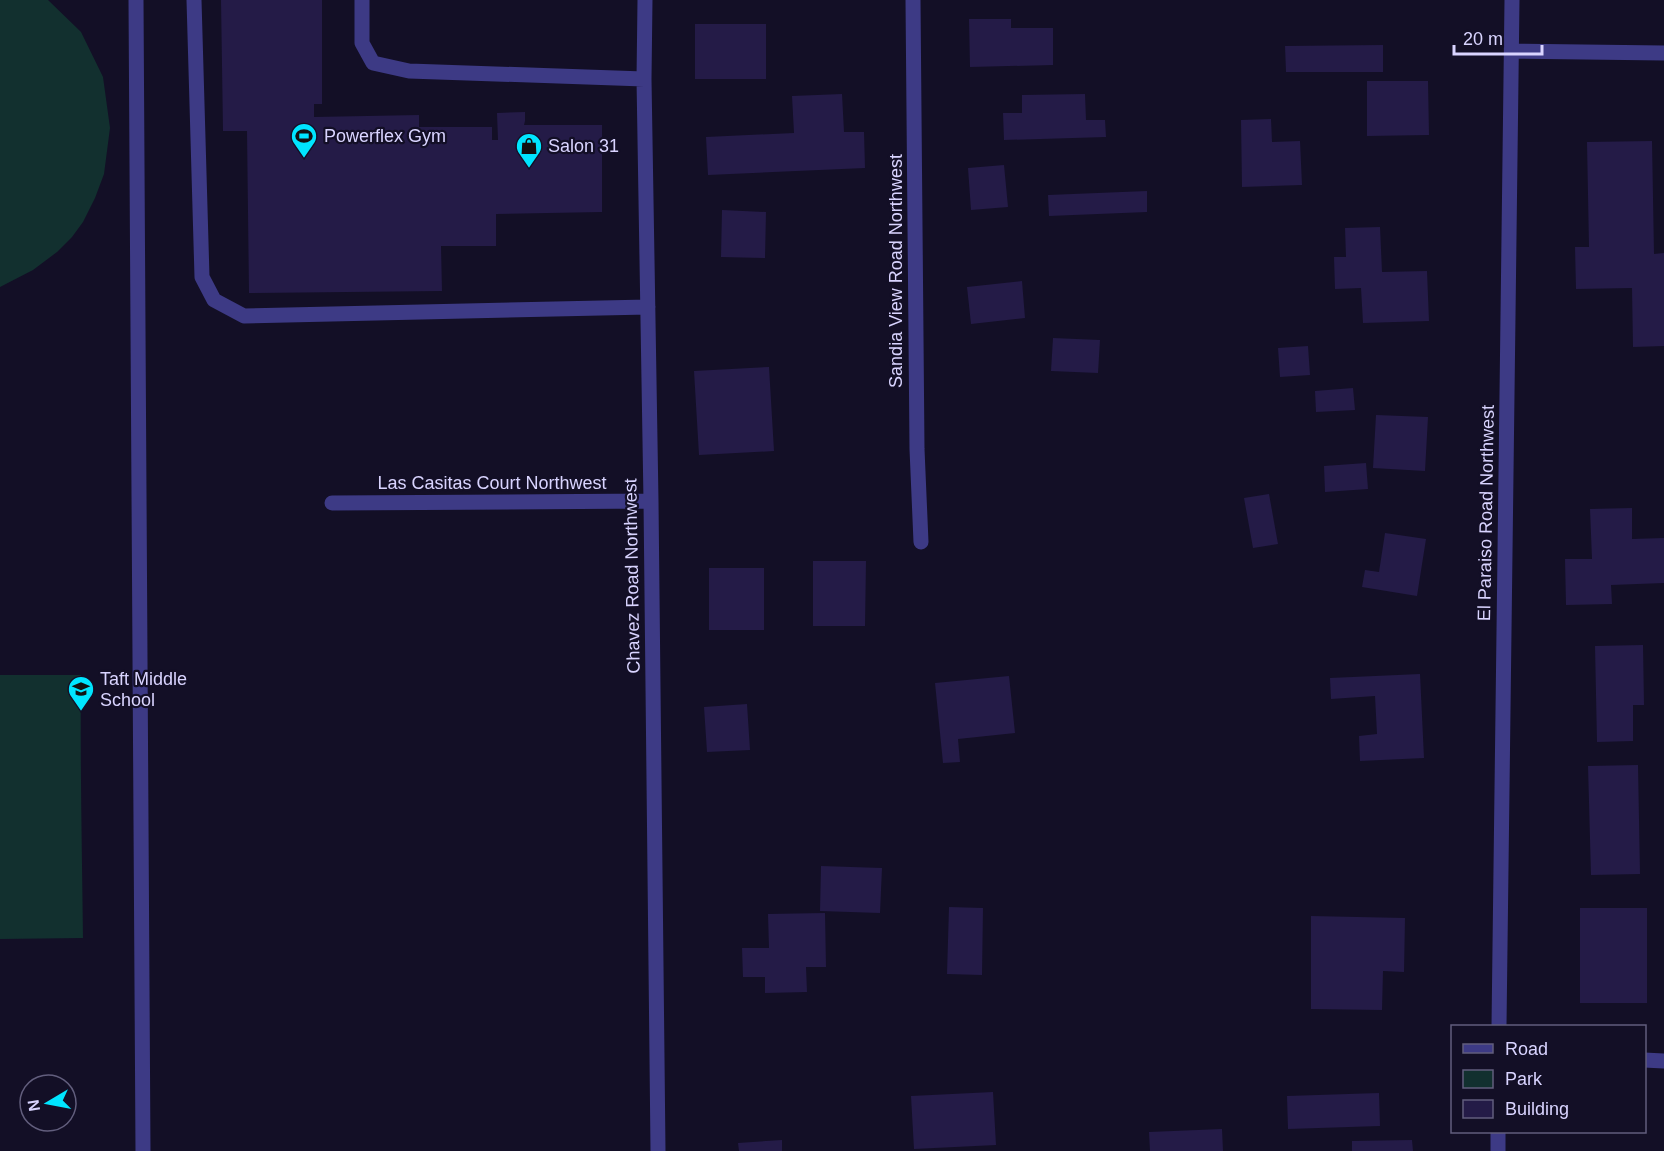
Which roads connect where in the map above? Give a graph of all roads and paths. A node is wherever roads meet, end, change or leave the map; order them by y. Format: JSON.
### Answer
{"nodes":[{"id":1,"x":136,"y":0,"type":"edge"},
{"id":2,"x":194,"y":0,"type":"edge"},
{"id":3,"x":362,"y":0,"type":"edge"},
{"id":4,"x":645,"y":0,"type":"edge"},
{"id":5,"x":913,"y":0,"type":"edge"},
{"id":6,"x":1512,"y":0,"type":"edge"},
{"id":7,"x":1512,"y":51,"type":"junction"},
{"id":8,"x":1664,"y":53,"type":"edge"},
{"id":9,"x":644,"y":79,"type":"junction"},
{"id":10,"x":648,"y":307,"type":"junction"},
{"id":11,"x":651,"y":501,"type":"junction"},
{"id":12,"x":332,"y":503,"type":"dead end"},
{"id":13,"x":921,"y":542,"type":"dead end"},
{"id":14,"x":1499,"y":1025,"type":"edge"},
{"id":15,"x":1646,"y":1060,"type":"edge"},
{"id":16,"x":1664,"y":1061,"type":"edge"},
{"id":17,"x":1498,"y":1133,"type":"edge"},
{"id":18,"x":143,"y":1151,"type":"edge"},
{"id":19,"x":658,"y":1151,"type":"edge"},
{"id":20,"x":1498,"y":1151,"type":"edge"}],
"edges":[{"from":1,"to":18,"type":"street"},
{"from":2,"to":10,"type":"street"},
{"from":3,"to":9,"type":"street"},
{"from":4,"to":9,"type":"street","name":"Chavez Road Northwest"},
{"from":5,"to":13,"type":"street","name":"Sandia View Road Northwest"},
{"from":6,"to":7,"type":"street","name":"El Paraiso Road Northwest"},
{"from":7,"to":8,"type":"street"},
{"from":7,"to":14,"type":"street","name":"El Paraiso Road Northwest"},
{"from":9,"to":10,"type":"street","name":"Chavez Road Northwest"},
{"from":10,"to":11,"type":"street","name":"Chavez Road Northwest"},
{"from":11,"to":12,"type":"street","name":"Las Casitas Court Northwest"},
{"from":11,"to":19,"type":"street","name":"Chavez Road Northwest"},
{"from":15,"to":16,"type":"street"},
{"from":17,"to":20,"type":"street"}]}
